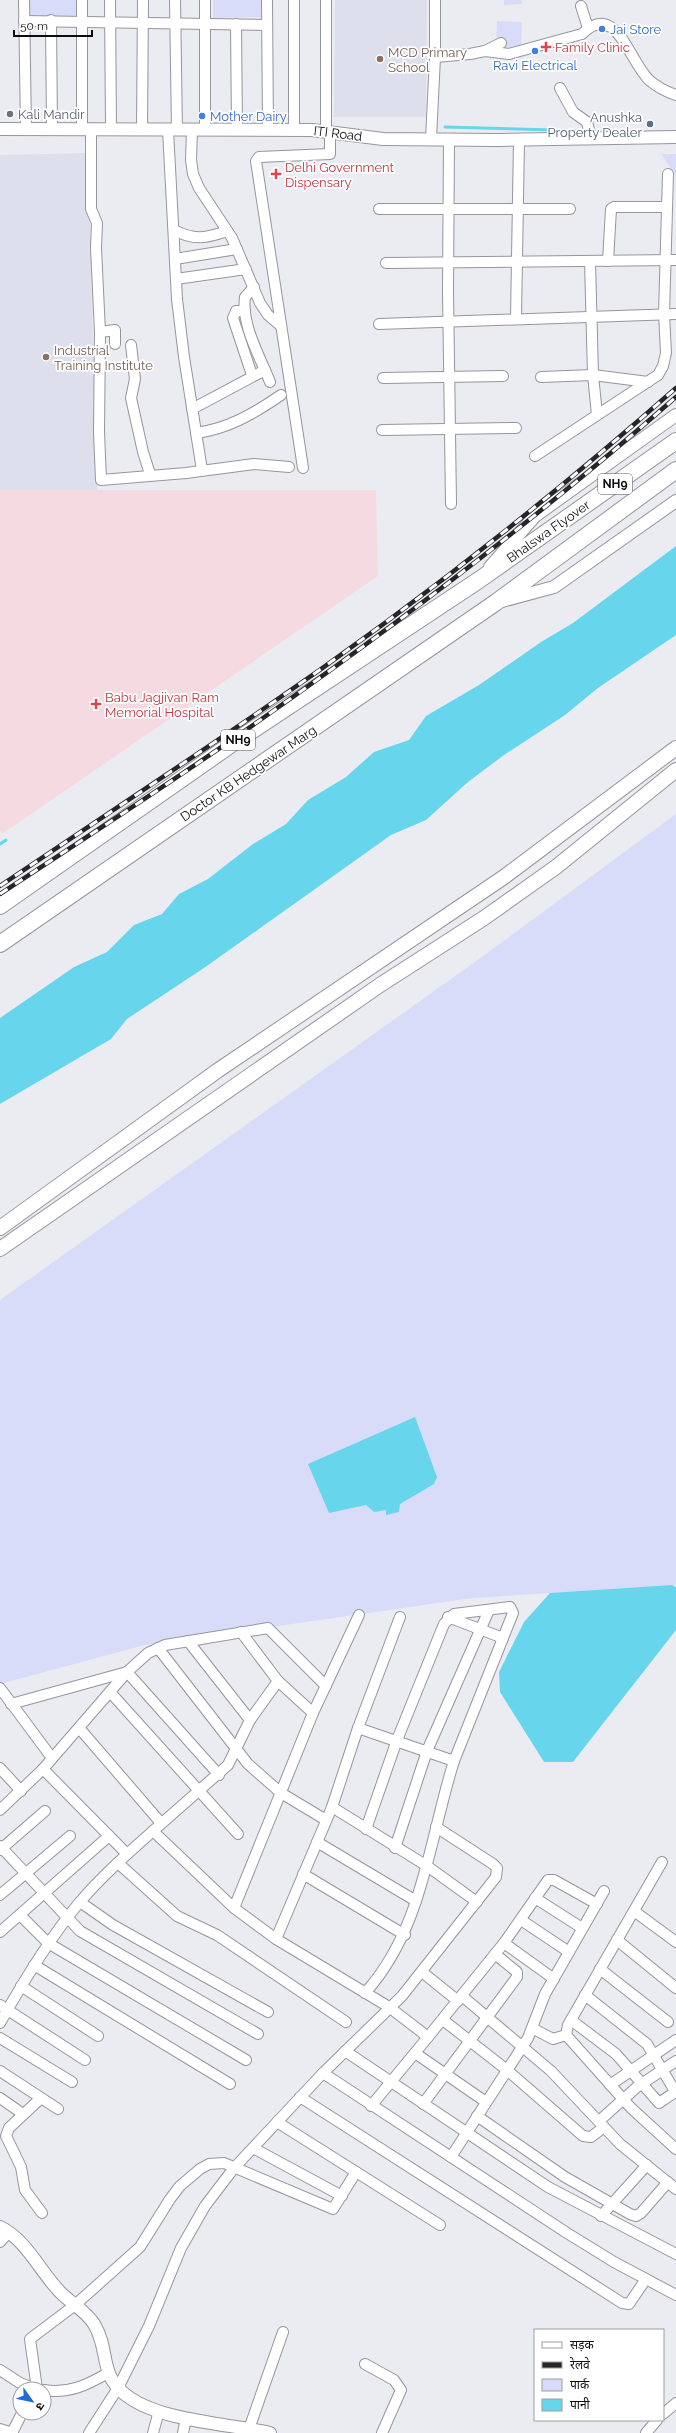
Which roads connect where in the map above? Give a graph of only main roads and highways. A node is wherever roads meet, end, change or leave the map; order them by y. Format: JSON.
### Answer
{"nodes":[{"id":1,"x":676,"y":441,"type":"edge"},
{"id":2,"x":676,"y":470,"type":"edge"},
{"id":3,"x":495,"y":603,"type":"joint"},
{"id":4,"x":676,"y":748,"type":"edge"},
{"id":5,"x":676,"y":770,"type":"edge"},
{"id":6,"x":0,"y":906,"type":"edge"},
{"id":7,"x":0,"y":944,"type":"edge"},
{"id":8,"x":0,"y":1228,"type":"edge"},
{"id":9,"x":0,"y":1249,"type":"edge"}],
"edges":[{"from":1,"to":6,"type":"highway","name":"Bhalswa Flyover","number":"NH9"},
{"from":2,"to":3,"type":"highway","name":"Bhalswa Flyover","number":"NH9"},
{"from":3,"to":7,"type":"highway","name":"Doctor KB Hedgewar Marg"},
{"from":4,"to":8,"type":"main road"},
{"from":5,"to":9,"type":"main road"}]}
